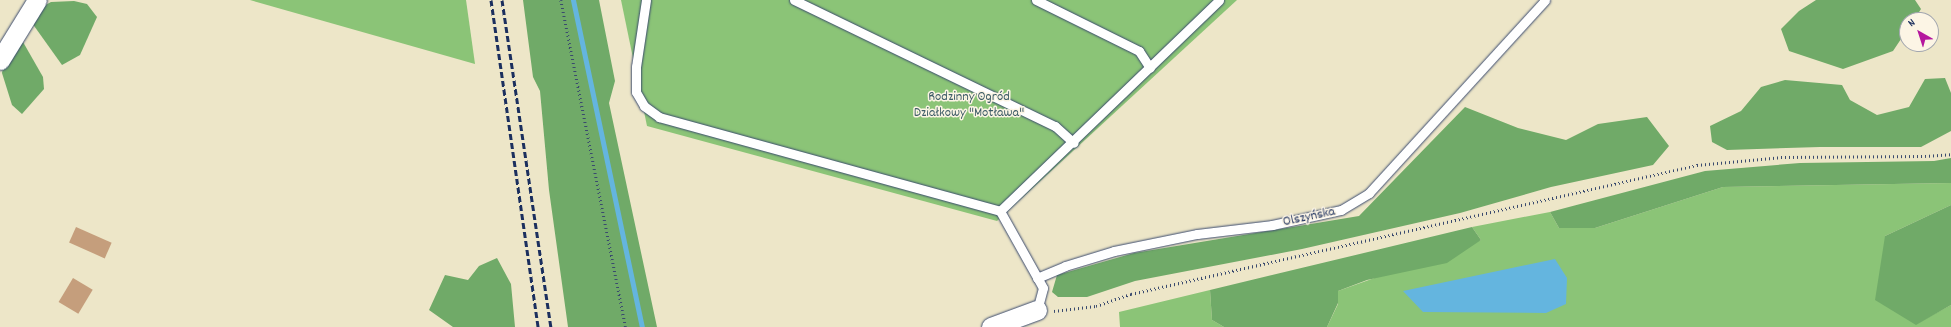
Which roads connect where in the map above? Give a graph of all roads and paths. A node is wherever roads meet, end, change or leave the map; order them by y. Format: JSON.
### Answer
{"nodes":[{"id":1,"x":37,"y":0,"type":"edge"},
{"id":2,"x":561,"y":0,"type":"edge"},
{"id":3,"x":646,"y":0,"type":"edge"},
{"id":4,"x":794,"y":0,"type":"edge"},
{"id":5,"x":1036,"y":0,"type":"edge"},
{"id":6,"x":1219,"y":0,"type":"edge"},
{"id":7,"x":1545,"y":0,"type":"edge"},
{"id":8,"x":0,"y":60,"type":"edge"},
{"id":9,"x":1150,"y":68,"type":"junction"},
{"id":10,"x":1074,"y":143,"type":"junction"},
{"id":11,"x":1951,"y":154,"type":"edge"},
{"id":12,"x":1002,"y":214,"type":"junction"},
{"id":13,"x":1037,"y":278,"type":"junction"},
{"id":14,"x":1037,"y":310,"type":"junction"},
{"id":15,"x":626,"y":327,"type":"edge"},
{"id":16,"x":991,"y":327,"type":"edge"}],
"edges":[{"from":1,"to":8,"type":"street"},
{"from":2,"to":15,"type":"path"},
{"from":3,"to":12,"type":"lane"},
{"from":4,"to":10,"type":"lane"},
{"from":5,"to":9,"type":"lane"},
{"from":6,"to":9,"type":"lane"},
{"from":7,"to":13,"type":"lane","name":"Olszyńska"},
{"from":9,"to":10,"type":"lane"},
{"from":10,"to":12,"type":"lane"},
{"from":11,"to":14,"type":"path"},
{"from":12,"to":13,"type":"lane"},
{"from":13,"to":14,"type":"lane"},
{"from":14,"to":16,"type":"street"}]}
